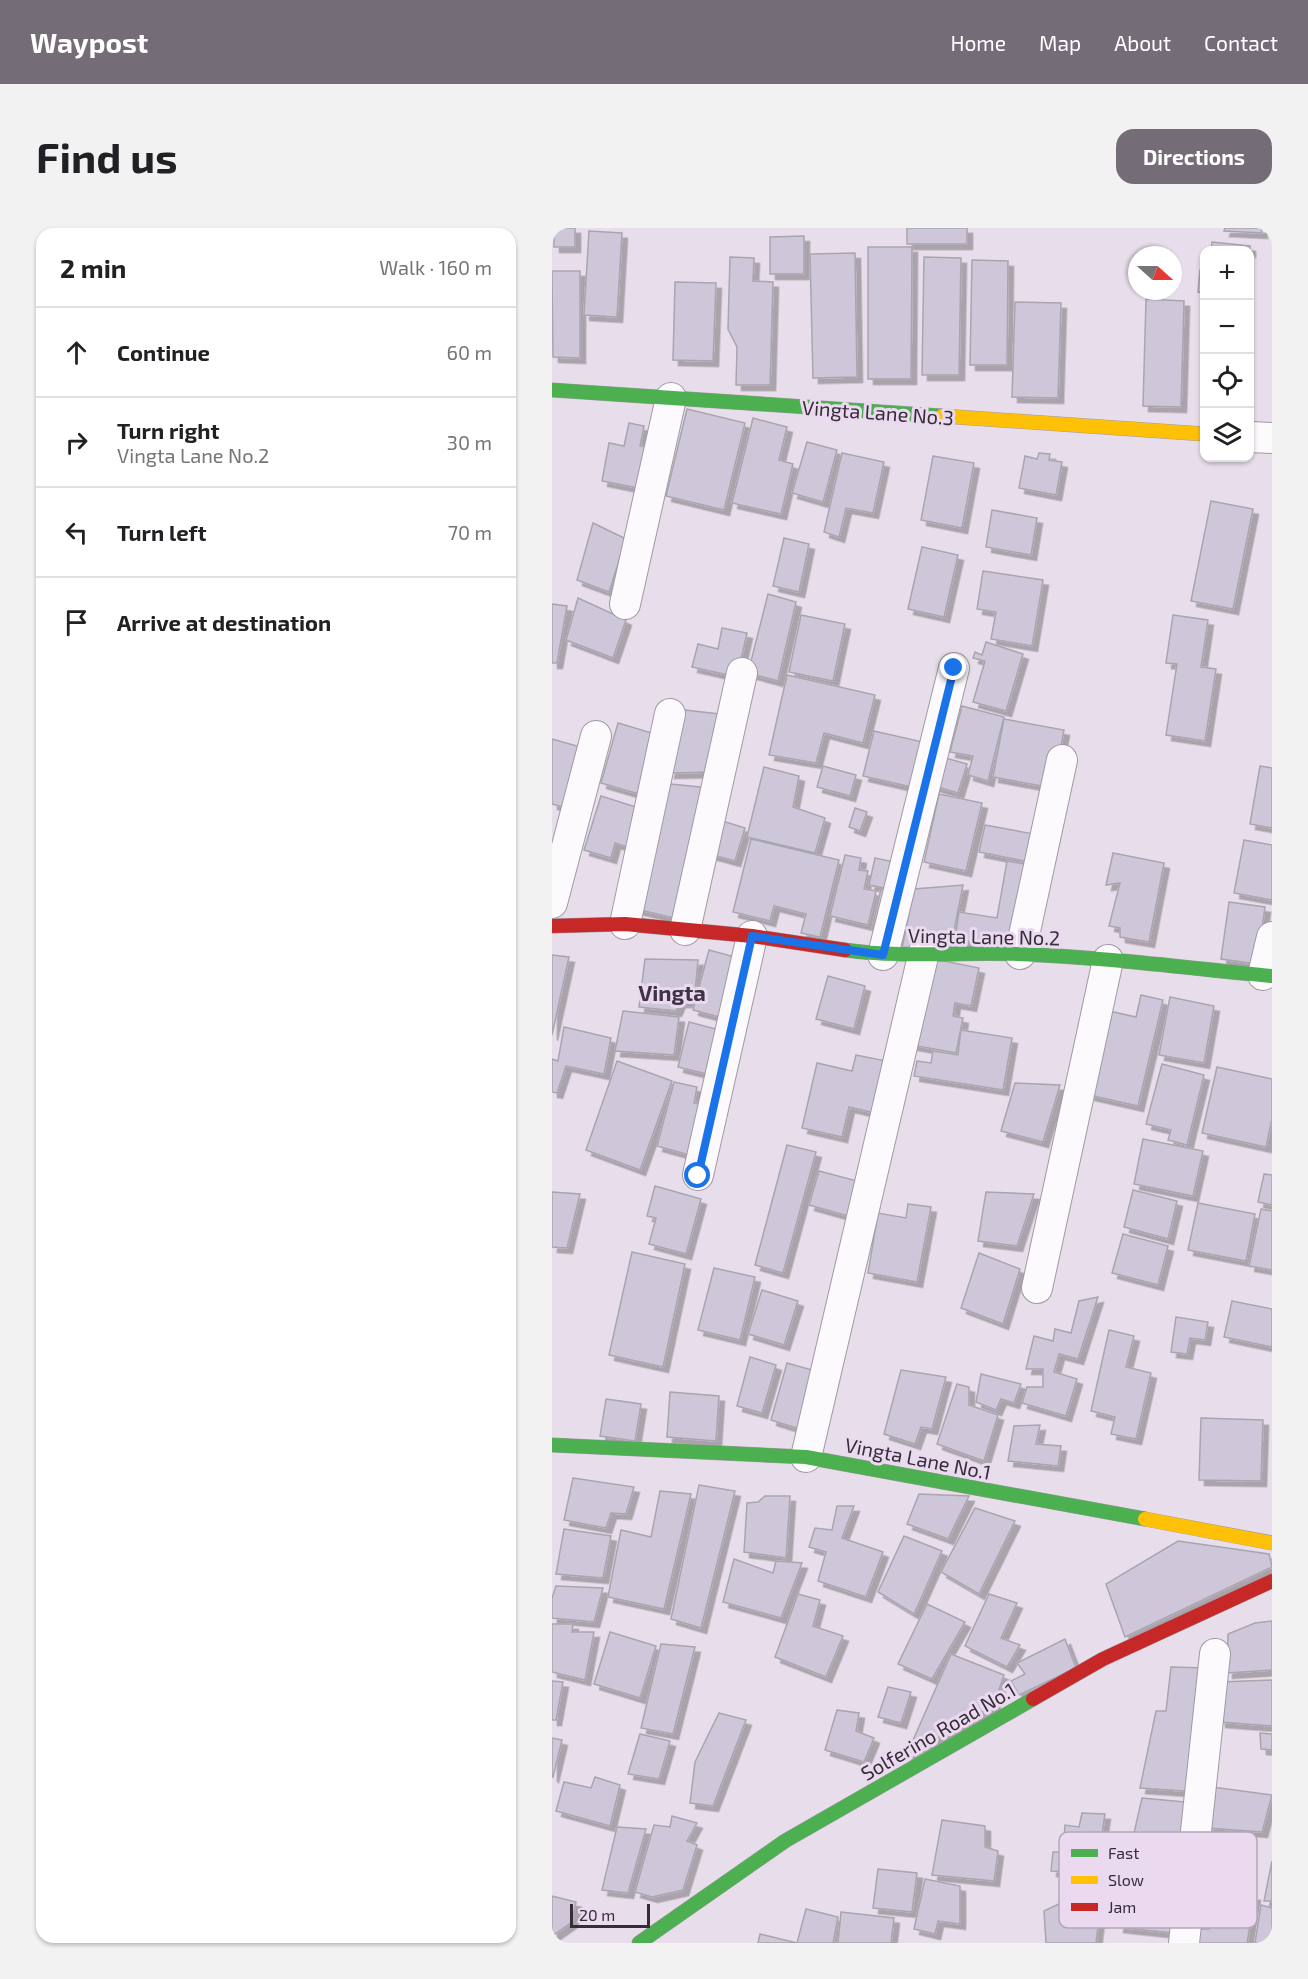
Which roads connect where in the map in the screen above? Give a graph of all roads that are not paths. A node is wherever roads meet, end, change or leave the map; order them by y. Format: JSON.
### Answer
{"nodes":[{"id":1,"x":552,"y":390,"type":"edge"},
{"id":2,"x":671,"y":398,"type":"junction"},
{"id":3,"x":1200,"y":434,"type":"edge"},
{"id":4,"x":1254,"y":437,"type":"edge"},
{"id":5,"x":1272,"y":438,"type":"edge"},
{"id":6,"x":625,"y":604,"type":"dead end"},
{"id":7,"x":954,"y":668,"type":"dead end"},
{"id":8,"x":742,"y":674,"type":"dead end"},
{"id":9,"x":670,"y":714,"type":"dead end"},
{"id":10,"x":596,"y":736,"type":"dead end"},
{"id":11,"x":1062,"y":760,"type":"dead end"},
{"id":12,"x":552,"y":903,"type":"edge"},
{"id":13,"x":625,"y":924,"type":"junction"},
{"id":14,"x":552,"y":926,"type":"edge"},
{"id":15,"x":685,"y":930,"type":"junction"},
{"id":16,"x":752,"y":936,"type":"junction"},
{"id":17,"x":1272,"y":937,"type":"edge"},
{"id":18,"x":924,"y":952,"type":"junction"},
{"id":19,"x":1020,"y":954,"type":"junction"},
{"id":20,"x":883,"y":955,"type":"junction"},
{"id":21,"x":1108,"y":960,"type":"junction"},
{"id":22,"x":1268,"y":975,"type":"edge"},
{"id":23,"x":698,"y":1176,"type":"dead end"},
{"id":24,"x":1037,"y":1288,"type":"dead end"},
{"id":25,"x":553,"y":1450,"type":"edge"},
{"id":26,"x":806,"y":1457,"type":"junction"},
{"id":27,"x":1272,"y":1544,"type":"edge"},
{"id":28,"x":1272,"y":1581,"type":"edge"},
{"id":29,"x":1215,"y":1654,"type":"dead end"},
{"id":30,"x":1196,"y":1832,"type":"edge"},
{"id":31,"x":1186,"y":1928,"type":"edge"},
{"id":32,"x":639,"y":1943,"type":"edge"},
{"id":33,"x":1184,"y":1943,"type":"edge"}],
"edges":[{"from":1,"to":2,"type":"street","name":"Vingta Lane No.3"},
{"from":2,"to":3,"type":"street","name":"Vingta Lane No.3"},
{"from":2,"to":6,"type":"street"},
{"from":4,"to":5,"type":"street"},
{"from":7,"to":20,"type":"street"},
{"from":8,"to":15,"type":"street"},
{"from":9,"to":13,"type":"street"},
{"from":10,"to":12,"type":"street"},
{"from":11,"to":19,"type":"street"},
{"from":13,"to":14,"type":"street","name":"Vingta Lane No.2"},
{"from":13,"to":15,"type":"street","name":"Vingta Lane No.2"},
{"from":15,"to":16,"type":"street","name":"Vingta Lane No.2"},
{"from":16,"to":20,"type":"street","name":"Vingta Lane No.2"},
{"from":16,"to":23,"type":"street"},
{"from":17,"to":22,"type":"street"},
{"from":18,"to":19,"type":"street","name":"Vingta Lane No.2"},
{"from":18,"to":20,"type":"street","name":"Vingta Lane No.2"},
{"from":18,"to":26,"type":"street"},
{"from":19,"to":21,"type":"street","name":"Vingta Lane No.2"},
{"from":21,"to":22,"type":"street","name":"Vingta Lane No.2"},
{"from":21,"to":24,"type":"street"},
{"from":25,"to":26,"type":"street","name":"Vingta Lane No.1"},
{"from":26,"to":27,"type":"street","name":"Vingta Lane No.1"},
{"from":28,"to":32,"type":"street","name":"Solferino Road No.1"},
{"from":29,"to":30,"type":"street"},
{"from":31,"to":33,"type":"street"}]}
